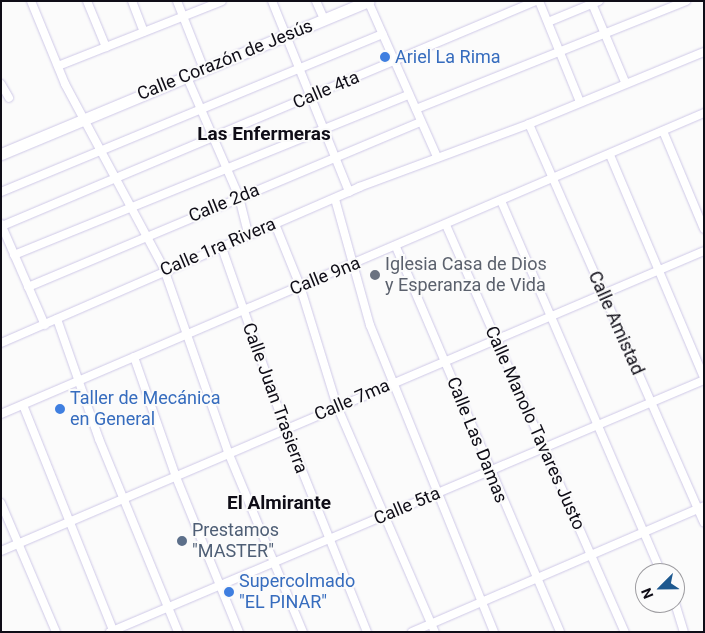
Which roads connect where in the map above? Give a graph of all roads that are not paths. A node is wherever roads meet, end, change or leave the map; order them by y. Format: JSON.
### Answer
{"nodes":[{"id":1,"x":31,"y":1,"type":"edge"},
{"id":2,"x":88,"y":1,"type":"edge"},
{"id":3,"x":132,"y":1,"type":"edge"},
{"id":4,"x":177,"y":1,"type":"edge"},
{"id":5,"x":222,"y":1,"type":"edge"},
{"id":6,"x":272,"y":1,"type":"edge"},
{"id":7,"x":316,"y":1,"type":"edge"},
{"id":8,"x":368,"y":1,"type":"edge"},
{"id":9,"x":537,"y":1,"type":"edge"},
{"id":10,"x":686,"y":1,"type":"edge"},
{"id":11,"x":594,"y":2,"type":"edge"},
{"id":12,"x":183,"y":16,"type":"junction"},
{"id":13,"x":324,"y":19,"type":"junction"},
{"id":14,"x":548,"y":22,"type":"junction"},
{"id":15,"x":144,"y":32,"type":"junction"},
{"id":16,"x":286,"y":34,"type":"junction"},
{"id":17,"x":382,"y":34,"type":"junction"},
{"id":18,"x":605,"y":36,"type":"junction"},
{"id":19,"x":106,"y":47,"type":"junction"},
{"id":20,"x":704,"y":52,"type":"edge"},
{"id":21,"x":560,"y":53,"type":"junction"},
{"id":22,"x":395,"y":61,"type":"junction"},
{"id":23,"x":58,"y":66,"type":"junction"},
{"id":24,"x":203,"y":67,"type":"junction"},
{"id":25,"x":299,"y":68,"type":"junction"},
{"id":26,"x":186,"y":75,"type":"junction"},
{"id":27,"x":625,"y":82,"type":"junction"},
{"id":28,"x":2,"y":87,"type":"edge"},
{"id":29,"x":410,"y":95,"type":"junction"},
{"id":30,"x":311,"y":97,"type":"junction"},
{"id":31,"x":8,"y":98,"type":"dead end"},
{"id":32,"x":580,"y":102,"type":"junction"},
{"id":33,"x":200,"y":109,"type":"junction"},
{"id":34,"x":416,"y":109,"type":"junction"},
{"id":35,"x":704,"y":113,"type":"edge"},
{"id":36,"x":83,"y":119,"type":"junction"},
{"id":37,"x":421,"y":122,"type":"junction"},
{"id":38,"x":529,"y":124,"type":"junction"},
{"id":39,"x":324,"y":130,"type":"junction"},
{"id":40,"x":662,"y":131,"type":"junction"},
{"id":41,"x":213,"y":138,"type":"junction"},
{"id":42,"x":101,"y":151,"type":"junction"},
{"id":43,"x":1,"y":154,"type":"edge"},
{"id":44,"x":610,"y":155,"type":"junction"},
{"id":45,"x":335,"y":157,"type":"junction"},
{"id":46,"x":437,"y":157,"type":"junction"},
{"id":47,"x":226,"y":169,"type":"junction"},
{"id":48,"x":116,"y":179,"type":"junction"},
{"id":49,"x":554,"y":181,"type":"junction"},
{"id":50,"x":1,"y":192,"type":"edge"},
{"id":51,"x":350,"y":192,"type":"junction"},
{"id":52,"x":239,"y":197,"type":"junction"},
{"id":53,"x":335,"y":199,"type":"junction"},
{"id":54,"x":502,"y":203,"type":"junction"},
{"id":55,"x":132,"y":207,"type":"junction"},
{"id":56,"x":274,"y":224,"type":"junction"},
{"id":57,"x":2,"y":225,"type":"edge"},
{"id":58,"x":446,"y":225,"type":"junction"},
{"id":59,"x":704,"y":228,"type":"edge"},
{"id":60,"x":148,"y":234,"type":"junction"},
{"id":61,"x":248,"y":234,"type":"junction"},
{"id":62,"x":221,"y":245,"type":"junction"},
{"id":63,"x":396,"y":247,"type":"junction"},
{"id":64,"x":704,"y":251,"type":"edge"},
{"id":65,"x":14,"y":255,"type":"junction"},
{"id":66,"x":354,"y":265,"type":"junction"},
{"id":67,"x":164,"y":269,"type":"junction"},
{"id":68,"x":659,"y":271,"type":"junction"},
{"id":69,"x":300,"y":286,"type":"junction"},
{"id":70,"x":28,"y":287,"type":"junction"},
{"id":71,"x":604,"y":294,"type":"junction"},
{"id":72,"x":243,"y":311,"type":"junction"},
{"id":73,"x":551,"y":317,"type":"junction"},
{"id":74,"x":57,"y":319,"type":"junction"},
{"id":75,"x":44,"y":325,"type":"junction"},
{"id":76,"x":188,"y":334,"type":"junction"},
{"id":77,"x":496,"y":340,"type":"junction"},
{"id":78,"x":1,"y":343,"type":"edge"},
{"id":79,"x":134,"y":357,"type":"junction"},
{"id":80,"x":445,"y":361,"type":"junction"},
{"id":81,"x":704,"y":379,"type":"edge"},
{"id":82,"x":79,"y":381,"type":"junction"},
{"id":83,"x":391,"y":383,"type":"junction"},
{"id":84,"x":651,"y":402,"type":"junction"},
{"id":85,"x":23,"y":405,"type":"junction"},
{"id":86,"x":337,"y":406,"type":"junction"},
{"id":87,"x":1,"y":414,"type":"edge"},
{"id":88,"x":597,"y":424,"type":"junction"},
{"id":89,"x":285,"y":428,"type":"junction"},
{"id":90,"x":544,"y":447,"type":"junction"},
{"id":91,"x":228,"y":452,"type":"junction"},
{"id":92,"x":488,"y":471,"type":"junction"},
{"id":93,"x":176,"y":477,"type":"junction"},
{"id":94,"x":435,"y":494,"type":"junction"},
{"id":95,"x":122,"y":500,"type":"junction"},
{"id":96,"x":1,"y":502,"type":"edge"},
{"id":97,"x":701,"y":507,"type":"edge"},
{"id":98,"x":384,"y":516,"type":"junction"},
{"id":99,"x":704,"y":522,"type":"edge"},
{"id":100,"x":68,"y":523,"type":"junction"},
{"id":101,"x":643,"y":531,"type":"junction"},
{"id":102,"x":328,"y":540,"type":"junction"},
{"id":103,"x":19,"y":544,"type":"junction"},
{"id":104,"x":1,"y":551,"type":"edge"},
{"id":105,"x":590,"y":553,"type":"junction"},
{"id":106,"x":274,"y":563,"type":"junction"},
{"id":107,"x":657,"y":563,"type":"edge"},
{"id":108,"x":535,"y":576,"type":"junction"},
{"id":109,"x":218,"y":586,"type":"junction"},
{"id":110,"x":481,"y":601,"type":"junction"},
{"id":111,"x":168,"y":609,"type":"junction"},
{"id":112,"x":678,"y":613,"type":"edge"},
{"id":113,"x":431,"y":624,"type":"junction"},
{"id":114,"x":113,"y":631,"type":"edge"},
{"id":115,"x":56,"y":632,"type":"edge"},
{"id":116,"x":178,"y":632,"type":"edge"},
{"id":117,"x":239,"y":632,"type":"edge"},
{"id":118,"x":303,"y":632,"type":"edge"},
{"id":119,"x":368,"y":632,"type":"edge"},
{"id":120,"x":412,"y":632,"type":"edge"},
{"id":121,"x":435,"y":632,"type":"edge"},
{"id":122,"x":494,"y":632,"type":"edge"},
{"id":123,"x":560,"y":632,"type":"edge"},
{"id":124,"x":625,"y":632,"type":"edge"},
{"id":125,"x":684,"y":632,"type":"edge"}],
"edges":[{"from":1,"to":23,"type":"street"},
{"from":2,"to":19,"type":"street"},
{"from":3,"to":15,"type":"street"},
{"from":4,"to":12,"type":"street"},
{"from":5,"to":12,"type":"street"},
{"from":6,"to":16,"type":"street"},
{"from":7,"to":13,"type":"street"},
{"from":8,"to":13,"type":"street","name":"Calle Corazón de Jesús"},
{"from":8,"to":17,"type":"street"},
{"from":9,"to":14,"type":"street"},
{"from":9,"to":22,"type":"street","name":"Calle 4ta"},
{"from":10,"to":18,"type":"street"},
{"from":11,"to":14,"type":"street"},
{"from":11,"to":18,"type":"street"},
{"from":12,"to":15,"type":"street"},
{"from":12,"to":24,"type":"street"},
{"from":13,"to":16,"type":"street","name":"Calle Corazón de Jesús"},
{"from":14,"to":21,"type":"street"},
{"from":15,"to":19,"type":"street"},
{"from":16,"to":24,"type":"street","name":"Calle Corazón de Jesús"},
{"from":16,"to":25,"type":"street"},
{"from":17,"to":22,"type":"street"},
{"from":17,"to":25,"type":"street"},
{"from":18,"to":21,"type":"street"},
{"from":18,"to":27,"type":"street"},
{"from":19,"to":23,"type":"street"},
{"from":20,"to":27,"type":"street","name":"Calle 1ra Rivera"},
{"from":21,"to":32,"type":"street"},
{"from":21,"to":34,"type":"street"},
{"from":22,"to":29,"type":"street"},
{"from":22,"to":30,"type":"street","name":"Calle 4ta"},
{"from":23,"to":36,"type":"street"},
{"from":24,"to":26,"type":"street","name":"Calle Corazón de Jesús"},
{"from":25,"to":30,"type":"street"},
{"from":25,"to":33,"type":"street"},
{"from":26,"to":33,"type":"street"},
{"from":26,"to":36,"type":"street","name":"Calle Corazón de Jesús"},
{"from":27,"to":32,"type":"street","name":"Calle 1ra Rivera"},
{"from":28,"to":31,"type":"street"},
{"from":29,"to":34,"type":"street"},
{"from":29,"to":39,"type":"street"},
{"from":30,"to":39,"type":"street"},
{"from":30,"to":41,"type":"street","name":"Calle 4ta"},
{"from":32,"to":38,"type":"street","name":"Calle 1ra Rivera"},
{"from":33,"to":41,"type":"street"},
{"from":33,"to":42,"type":"street"},
{"from":34,"to":37,"type":"street"},
{"from":35,"to":40,"type":"street","name":"Calle 9na"},
{"from":36,"to":42,"type":"street"},
{"from":36,"to":43,"type":"street","name":"Calle Corazón de Jesús"},
{"from":37,"to":45,"type":"street","name":"Calle 2da"},
{"from":37,"to":46,"type":"street"},
{"from":38,"to":46,"type":"street","name":"Calle 1ra Rivera"},
{"from":38,"to":49,"type":"street","name":"Calle Amistad"},
{"from":39,"to":45,"type":"street"},
{"from":39,"to":47,"type":"street"},
{"from":40,"to":44,"type":"street","name":"Calle 9na"},
{"from":40,"to":59,"type":"street"},
{"from":41,"to":47,"type":"street"},
{"from":41,"to":48,"type":"street","name":"Calle 4ta"},
{"from":42,"to":48,"type":"street"},
{"from":42,"to":50,"type":"street"},
{"from":44,"to":49,"type":"street","name":"Calle 9na"},
{"from":44,"to":68,"type":"street"},
{"from":45,"to":51,"type":"street"},
{"from":45,"to":52,"type":"street","name":"Calle 2da"},
{"from":46,"to":51,"type":"street","name":"Calle 1ra Rivera"},
{"from":47,"to":52,"type":"street"},
{"from":47,"to":55,"type":"street"},
{"from":48,"to":55,"type":"street"},
{"from":48,"to":57,"type":"street","name":"Calle 4ta"},
{"from":49,"to":54,"type":"street","name":"Calle 9na"},
{"from":49,"to":71,"type":"street","name":"Calle Amistad"},
{"from":51,"to":53,"type":"street","name":"Calle 1ra Rivera"},
{"from":52,"to":60,"type":"street","name":"Calle 2da"},
{"from":52,"to":61,"type":"street"},
{"from":53,"to":56,"type":"street","name":"Calle 1ra Rivera"},
{"from":53,"to":66,"type":"street"},
{"from":54,"to":58,"type":"street","name":"Calle 9na"},
{"from":54,"to":73,"type":"street"},
{"from":55,"to":60,"type":"street"},
{"from":55,"to":65,"type":"street"},
{"from":56,"to":61,"type":"street","name":"Calle 1ra Rivera"},
{"from":56,"to":69,"type":"street"},
{"from":57,"to":65,"type":"street"},
{"from":58,"to":63,"type":"street","name":"Calle 9na"},
{"from":58,"to":77,"type":"street","name":"Calle Manolo Tavares Justo"},
{"from":60,"to":67,"type":"street"},
{"from":60,"to":70,"type":"street","name":"Calle 2da"},
{"from":61,"to":62,"type":"street","name":"Calle 1ra Rivera"},
{"from":62,"to":67,"type":"street","name":"Calle 1ra Rivera"},
{"from":62,"to":72,"type":"street","name":"Calle Juan Trasierra"},
{"from":63,"to":66,"type":"street","name":"Calle 9na"},
{"from":63,"to":80,"type":"street","name":"Calle Las Damas"},
{"from":64,"to":68,"type":"street","name":"Calle 7ma"},
{"from":65,"to":70,"type":"street"},
{"from":66,"to":69,"type":"street","name":"Calle 9na"},
{"from":66,"to":83,"type":"street"},
{"from":67,"to":74,"type":"street","name":"Calle 1ra Rivera"},
{"from":67,"to":76,"type":"street"},
{"from":68,"to":71,"type":"street","name":"Calle 7ma"},
{"from":68,"to":81,"type":"street"},
{"from":69,"to":72,"type":"street","name":"Calle 9na"},
{"from":69,"to":86,"type":"street"},
{"from":70,"to":75,"type":"street"},
{"from":71,"to":73,"type":"street","name":"Calle 7ma"},
{"from":71,"to":84,"type":"street","name":"Calle Amistad"},
{"from":72,"to":76,"type":"street","name":"Calle 9na"},
{"from":72,"to":89,"type":"street","name":"Calle Juan Trasierra"},
{"from":73,"to":77,"type":"street","name":"Calle 7ma"},
{"from":73,"to":88,"type":"street"},
{"from":74,"to":75,"type":"street","name":"Calle 1ra Rivera"},
{"from":74,"to":82,"type":"street"},
{"from":75,"to":78,"type":"street","name":"Calle 1ra Rivera"},
{"from":76,"to":79,"type":"street","name":"Calle 9na"},
{"from":76,"to":91,"type":"street"},
{"from":77,"to":80,"type":"street","name":"Calle 7ma"},
{"from":77,"to":90,"type":"street","name":"Calle Manolo Tavares Justo"},
{"from":79,"to":82,"type":"street","name":"Calle 9na"},
{"from":79,"to":93,"type":"street"},
{"from":80,"to":83,"type":"street","name":"Calle 7ma"},
{"from":80,"to":92,"type":"street","name":"Calle Las Damas"},
{"from":81,"to":84,"type":"street","name":"Calle 5ta"},
{"from":82,"to":85,"type":"street","name":"Calle 9na"},
{"from":82,"to":95,"type":"street"},
{"from":83,"to":86,"type":"street","name":"Calle 7ma"},
{"from":83,"to":94,"type":"street"},
{"from":84,"to":88,"type":"street","name":"Calle 5ta"},
{"from":84,"to":97,"type":"street","name":"Calle Amistad"},
{"from":85,"to":87,"type":"street","name":"Calle 9na"},
{"from":85,"to":100,"type":"street"},
{"from":86,"to":89,"type":"street","name":"Calle 7ma"},
{"from":86,"to":98,"type":"street"},
{"from":88,"to":90,"type":"street","name":"Calle 5ta"},
{"from":88,"to":101,"type":"street"},
{"from":89,"to":91,"type":"street","name":"Calle 7ma"},
{"from":89,"to":102,"type":"street","name":"Calle Juan Trasierra"},
{"from":90,"to":92,"type":"street","name":"Calle 5ta"},
{"from":90,"to":105,"type":"street","name":"Calle Manolo Tavares Justo"},
{"from":91,"to":93,"type":"street","name":"Calle 7ma"},
{"from":91,"to":106,"type":"street"},
{"from":92,"to":94,"type":"street","name":"Calle 5ta"},
{"from":92,"to":108,"type":"street","name":"Calle Las Damas"},
{"from":93,"to":95,"type":"street","name":"Calle 7ma"},
{"from":93,"to":109,"type":"street"},
{"from":94,"to":98,"type":"street","name":"Calle 5ta"},
{"from":94,"to":110,"type":"street"},
{"from":95,"to":100,"type":"street","name":"Calle 7ma"},
{"from":95,"to":111,"type":"street"},
{"from":96,"to":103,"type":"street"},
{"from":97,"to":99,"type":"street","name":"Calle Amistad"},
{"from":97,"to":101,"type":"street"},
{"from":98,"to":102,"type":"street","name":"Calle 5ta"},
{"from":98,"to":113,"type":"street"},
{"from":100,"to":103,"type":"street","name":"Calle 7ma"},
{"from":100,"to":114,"type":"street"},
{"from":101,"to":105,"type":"street"},
{"from":101,"to":107,"type":"street"},
{"from":102,"to":106,"type":"street","name":"Calle 5ta"},
{"from":102,"to":119,"type":"street","name":"Calle Juan Trasierra"},
{"from":103,"to":104,"type":"street","name":"Calle 7ma"},
{"from":103,"to":115,"type":"street"},
{"from":105,"to":108,"type":"street"},
{"from":105,"to":124,"type":"street","name":"Calle Manolo Tavares Justo"},
{"from":106,"to":109,"type":"street","name":"Calle 5ta"},
{"from":106,"to":118,"type":"street"},
{"from":108,"to":110,"type":"street"},
{"from":108,"to":123,"type":"street","name":"Calle Las Damas"},
{"from":109,"to":111,"type":"street","name":"Calle 5ta"},
{"from":109,"to":117,"type":"street"},
{"from":110,"to":113,"type":"street"},
{"from":110,"to":122,"type":"street"},
{"from":111,"to":114,"type":"street","name":"Calle 5ta"},
{"from":111,"to":116,"type":"street"},
{"from":112,"to":125,"type":"street"},
{"from":113,"to":120,"type":"street"},
{"from":113,"to":121,"type":"street"}]}
